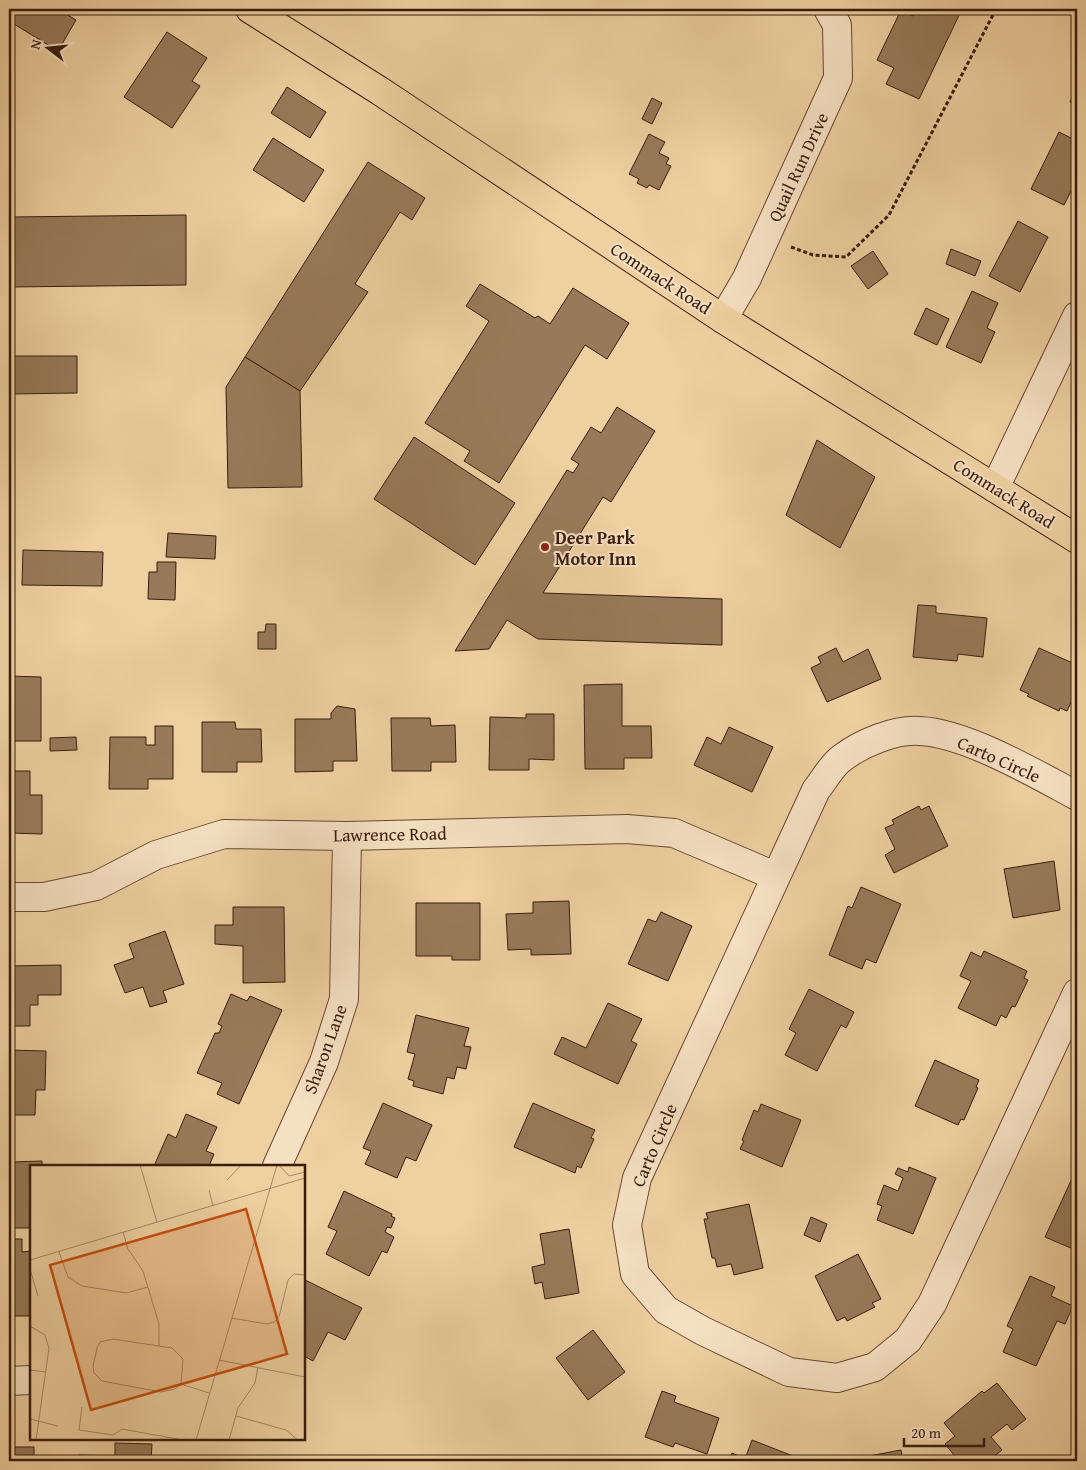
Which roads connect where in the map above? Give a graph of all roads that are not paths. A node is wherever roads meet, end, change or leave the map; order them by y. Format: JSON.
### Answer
{"nodes":[{"id":1,"x":250,"y":9,"type":"edge"},
{"id":2,"x":828,"y":9,"type":"edge"},
{"id":3,"x":1077,"y":316,"type":"edge"},
{"id":4,"x":722,"y":319,"type":"junction"},
{"id":5,"x":995,"y":488,"type":"junction"},
{"id":6,"x":1077,"y":539,"type":"edge"},
{"id":7,"x":1077,"y":796,"type":"edge"},
{"id":8,"x":347,"y":836,"type":"junction"},
{"id":9,"x":775,"y":876,"type":"junction"},
{"id":10,"x":9,"y":897,"type":"edge"},
{"id":11,"x":1077,"y":993,"type":"edge"},
{"id":12,"x":277,"y":1165,"type":"edge"},
{"id":13,"x":30,"y":1380,"type":"edge"},
{"id":14,"x":9,"y":1381,"type":"edge"}],
"edges":[{"from":1,"to":4,"type":"main road","name":"Commack Road"},
{"from":2,"to":4,"type":"street","name":"Quail Run Drive"},
{"from":3,"to":5,"type":"street"},
{"from":4,"to":5,"type":"main road","name":"Commack Road"},
{"from":5,"to":6,"type":"main road","name":"Commack Road"},
{"from":7,"to":9,"type":"street","name":"Carto Circle"},
{"from":8,"to":9,"type":"street","name":"Lawrence Road"},
{"from":8,"to":10,"type":"street","name":"Lawrence Road"},
{"from":8,"to":12,"type":"street","name":"Sharon Lane"},
{"from":9,"to":11,"type":"street","name":"Carto Circle"},
{"from":13,"to":14,"type":"street"}]}
